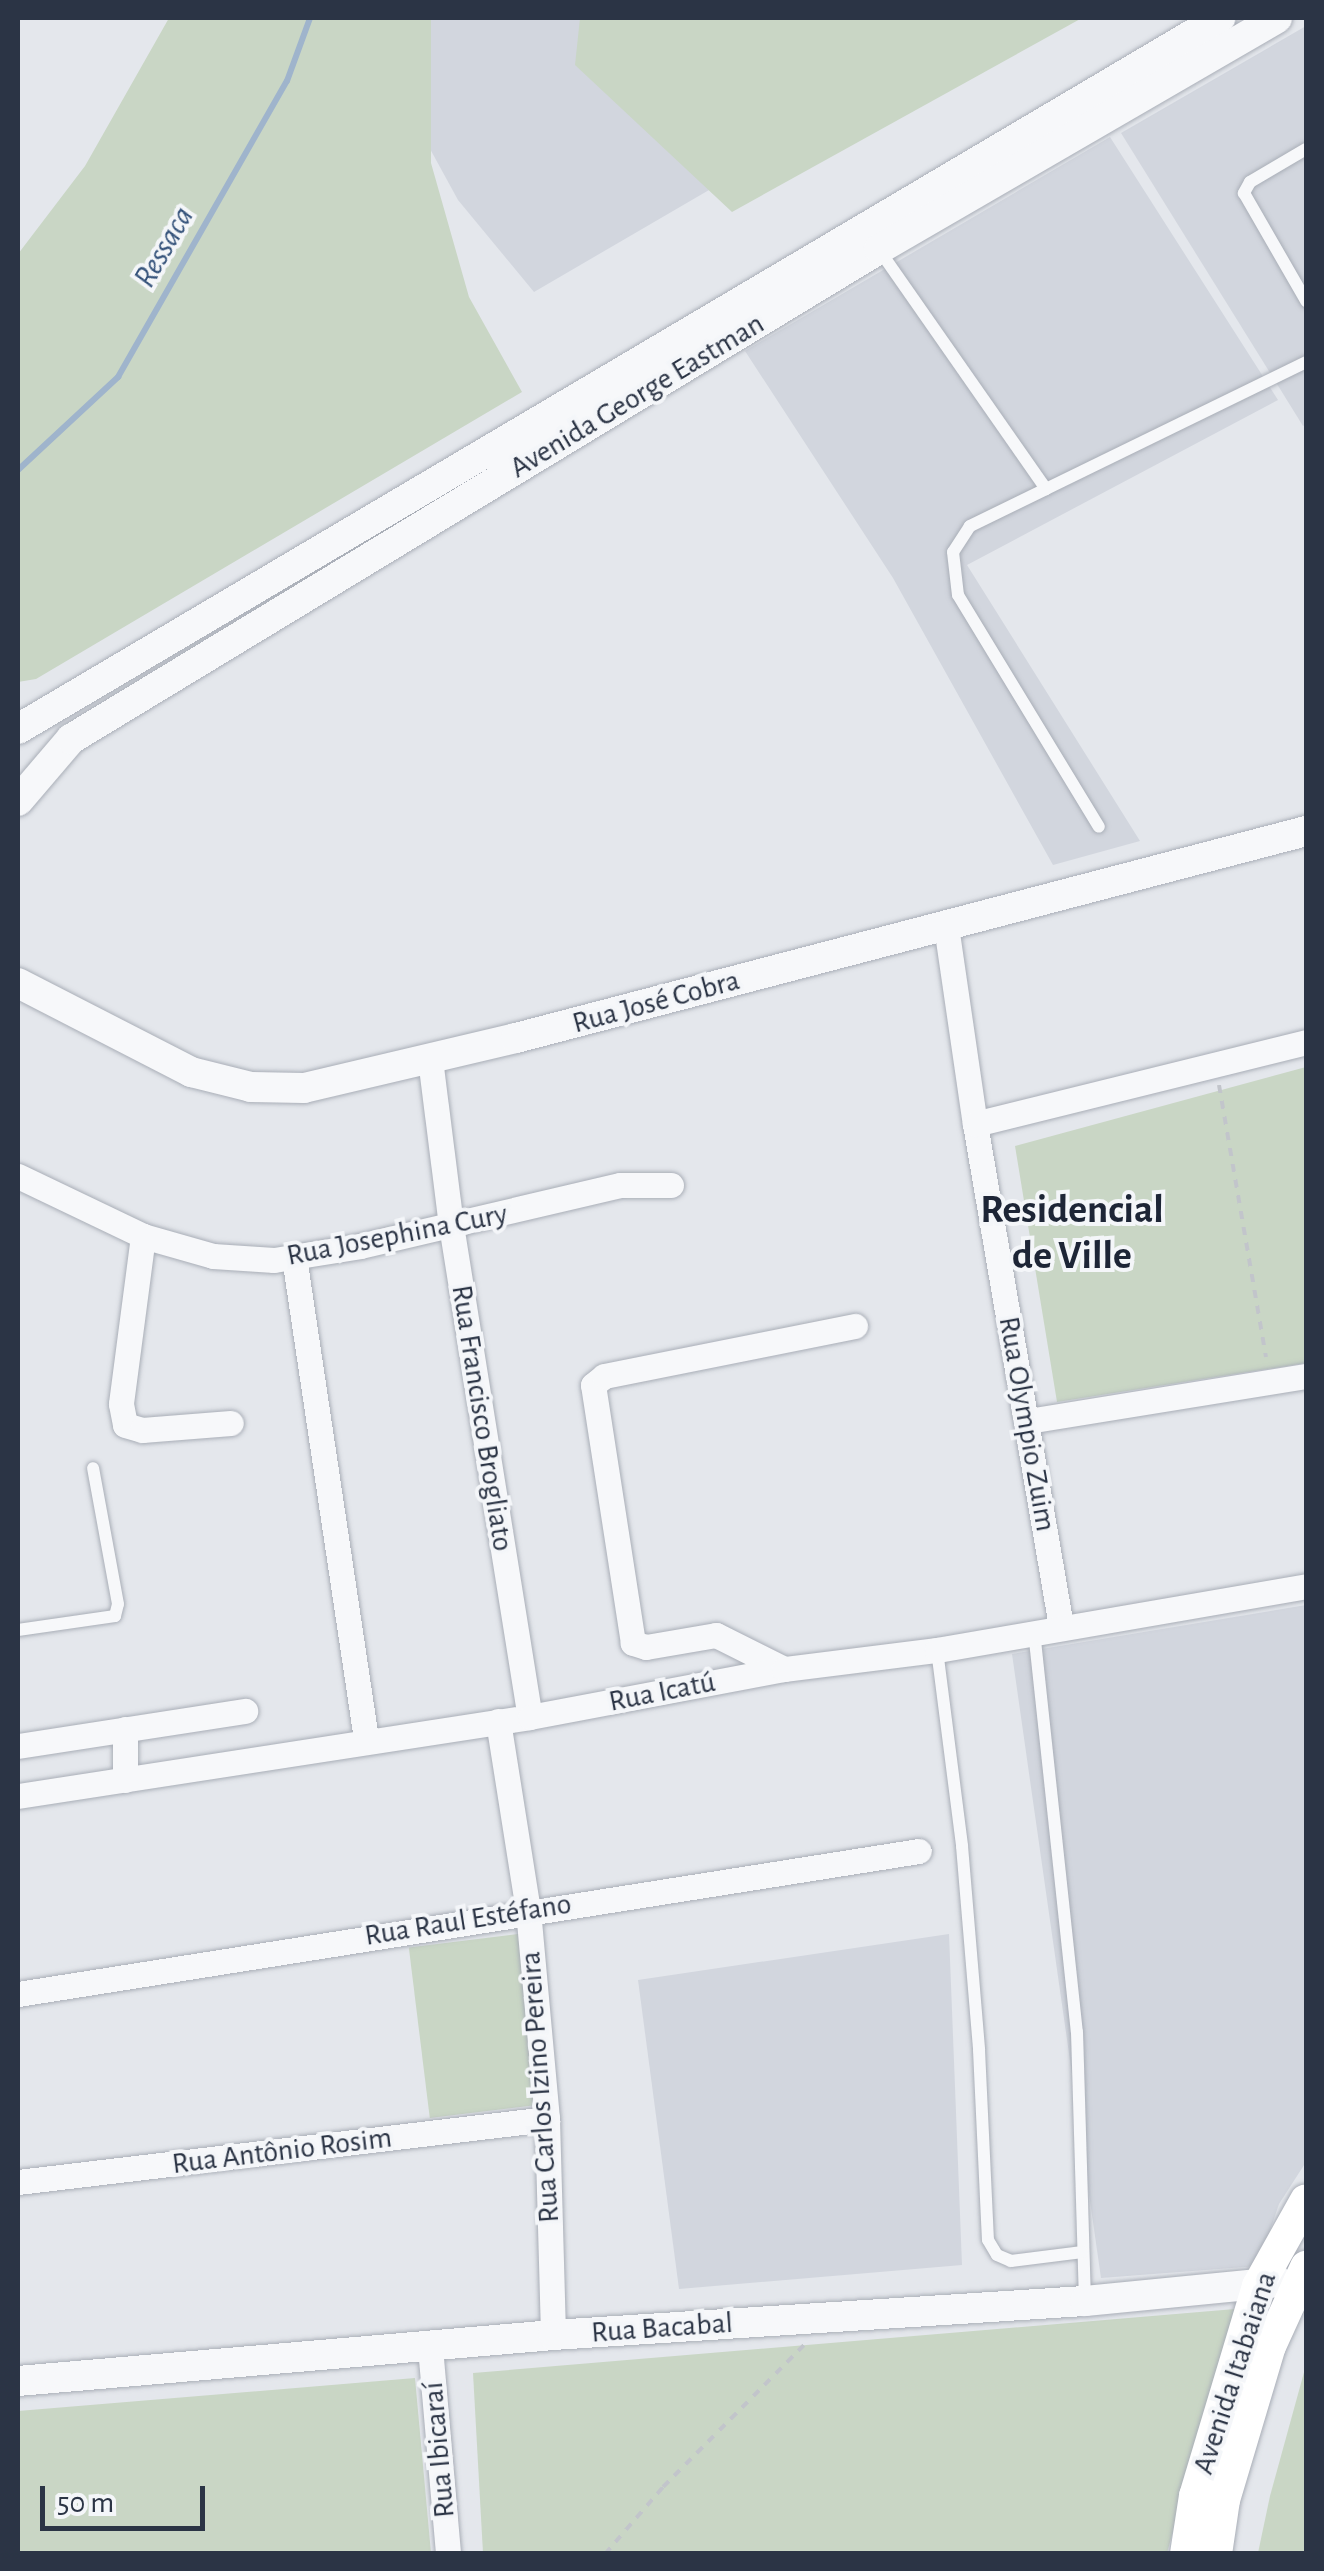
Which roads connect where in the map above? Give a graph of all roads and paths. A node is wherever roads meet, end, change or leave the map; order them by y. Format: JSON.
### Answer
{"nodes":[{"id":1,"x":1220,"y":18,"type":"edge"},
{"id":2,"x":1277,"y":18,"type":"edge"},
{"id":3,"x":1306,"y":150,"type":"edge"},
{"id":4,"x":879,"y":249,"type":"junction"},
{"id":5,"x":1306,"y":301,"type":"edge"},
{"id":6,"x":1306,"y":362,"type":"edge"},
{"id":7,"x":1046,"y":488,"type":"junction"},
{"id":8,"x":18,"y":730,"type":"edge"},
{"id":9,"x":18,"y":800,"type":"edge"},
{"id":10,"x":1099,"y":827,"type":"dead end"},
{"id":11,"x":1306,"y":831,"type":"edge"},
{"id":12,"x":946,"y":926,"type":"junction"},
{"id":13,"x":18,"y":982,"type":"edge"},
{"id":14,"x":1306,"y":1042,"type":"edge"},
{"id":15,"x":430,"y":1059,"type":"junction"},
{"id":16,"x":1215,"y":1066,"type":"junction"},
{"id":17,"x":975,"y":1124,"type":"junction"},
{"id":18,"x":18,"y":1176,"type":"edge"},
{"id":19,"x":670,"y":1185,"type":"dead end"},
{"id":20,"x":451,"y":1225,"type":"junction"},
{"id":21,"x":143,"y":1236,"type":"junction"},
{"id":22,"x":294,"y":1258,"type":"junction"},
{"id":23,"x":855,"y":1326,"type":"dead end"},
{"id":24,"x":1306,"y":1376,"type":"edge"},
{"id":25,"x":1270,"y":1382,"type":"junction"},
{"id":26,"x":1028,"y":1421,"type":"junction"},
{"id":27,"x":231,"y":1423,"type":"dead end"},
{"id":28,"x":93,"y":1468,"type":"dead end"},
{"id":29,"x":1306,"y":1586,"type":"edge"},
{"id":30,"x":1061,"y":1626,"type":"junction"},
{"id":31,"x":18,"y":1630,"type":"edge"},
{"id":32,"x":1034,"y":1631,"type":"junction"},
{"id":33,"x":938,"y":1650,"type":"junction"},
{"id":34,"x":784,"y":1668,"type":"junction"},
{"id":35,"x":245,"y":1711,"type":"dead end"},
{"id":36,"x":530,"y":1717,"type":"junction"},
{"id":37,"x":498,"y":1721,"type":"junction"},
{"id":38,"x":125,"y":1730,"type":"junction"},
{"id":39,"x":366,"y":1740,"type":"junction"},
{"id":40,"x":18,"y":1746,"type":"edge"},
{"id":41,"x":125,"y":1780,"type":"junction"},
{"id":42,"x":18,"y":1796,"type":"edge"},
{"id":43,"x":919,"y":1851,"type":"dead end"},
{"id":44,"x":528,"y":1910,"type":"junction"},
{"id":45,"x":18,"y":1994,"type":"edge"},
{"id":46,"x":547,"y":2119,"type":"junction"},
{"id":47,"x":18,"y":2182,"type":"edge"},
{"id":48,"x":1306,"y":2200,"type":"edge"},
{"id":49,"x":1082,"y":2252,"type":"junction"},
{"id":50,"x":1304,"y":2275,"type":"edge"},
{"id":51,"x":1258,"y":2286,"type":"junction"},
{"id":52,"x":1084,"y":2301,"type":"junction"},
{"id":53,"x":826,"y":2318,"type":"junction"},
{"id":54,"x":553,"y":2335,"type":"junction"},
{"id":55,"x":430,"y":2348,"type":"junction"},
{"id":56,"x":18,"y":2382,"type":"edge"},
{"id":57,"x":448,"y":2554,"type":"edge"},
{"id":58,"x":604,"y":2554,"type":"edge"},
{"id":59,"x":1186,"y":2554,"type":"edge"},
{"id":60,"x":1216,"y":2554,"type":"edge"}],
"edges":[{"from":1,"to":8,"type":"street","name":"Avenida George Eastman"},
{"from":2,"to":4,"type":"street","name":"Avenida George Eastman"},
{"from":3,"to":5,"type":"lane"},
{"from":4,"to":7,"type":"lane"},
{"from":4,"to":9,"type":"street","name":"Avenida George Eastman"},
{"from":6,"to":7,"type":"lane"},
{"from":7,"to":10,"type":"lane"},
{"from":11,"to":12,"type":"street","name":"Rua José Cobra"},
{"from":12,"to":15,"type":"street","name":"Rua José Cobra"},
{"from":12,"to":17,"type":"street","name":"Rua Olympio Zuim"},
{"from":13,"to":15,"type":"street","name":"Rua José Cobra"},
{"from":14,"to":16,"type":"street"},
{"from":15,"to":20,"type":"street","name":"Rua Francisco Brogliato"},
{"from":16,"to":17,"type":"street"},
{"from":16,"to":25,"type":"path"},
{"from":17,"to":26,"type":"street","name":"Rua Olympio Zuim"},
{"from":18,"to":21,"type":"street","name":"Rua Josephina Cury"},
{"from":19,"to":20,"type":"street","name":"Rua Josephina Cury"},
{"from":20,"to":22,"type":"street","name":"Rua Josephina Cury"},
{"from":20,"to":36,"type":"street","name":"Rua Francisco Brogliato"},
{"from":21,"to":22,"type":"street","name":"Rua Josephina Cury"},
{"from":21,"to":27,"type":"street"},
{"from":22,"to":39,"type":"street"},
{"from":23,"to":34,"type":"street"},
{"from":24,"to":25,"type":"street"},
{"from":25,"to":26,"type":"street"},
{"from":26,"to":30,"type":"street","name":"Rua Olympio Zuim"},
{"from":28,"to":31,"type":"lane"},
{"from":29,"to":30,"type":"street","name":"Rua Icatú"},
{"from":30,"to":32,"type":"street","name":"Rua Icatú"},
{"from":32,"to":33,"type":"street","name":"Rua Icatú"},
{"from":32,"to":49,"type":"lane"},
{"from":33,"to":34,"type":"street","name":"Rua Icatú"},
{"from":33,"to":49,"type":"lane"},
{"from":34,"to":36,"type":"street","name":"Rua Icatú"},
{"from":35,"to":38,"type":"street"},
{"from":36,"to":37,"type":"street","name":"Rua Icatú"},
{"from":37,"to":39,"type":"street","name":"Rua Icatú"},
{"from":37,"to":44,"type":"street","name":"Rua Carlos Izino Pereira"},
{"from":38,"to":40,"type":"street"},
{"from":38,"to":41,"type":"street"},
{"from":39,"to":41,"type":"street","name":"Rua Icatú"},
{"from":41,"to":42,"type":"street","name":"Rua Icatú"},
{"from":43,"to":44,"type":"street","name":"Rua Raul Estéfano"},
{"from":44,"to":45,"type":"street","name":"Rua Raul Estéfano"},
{"from":44,"to":46,"type":"street","name":"Rua Carlos Izino Pereira"},
{"from":46,"to":47,"type":"street","name":"Rua Antônio Rosim"},
{"from":46,"to":54,"type":"street","name":"Rua Carlos Izino Pereira"},
{"from":48,"to":51,"type":"main road","name":"Avenida Itabaiana"},
{"from":49,"to":52,"type":"lane"},
{"from":50,"to":51,"type":"street","name":"Rua Bacabal"},
{"from":50,"to":60,"type":"main road","name":"Avenida Itabaiana"},
{"from":51,"to":52,"type":"street","name":"Rua Bacabal"},
{"from":51,"to":59,"type":"main road","name":"Avenida Itabaiana"},
{"from":52,"to":53,"type":"street","name":"Rua Bacabal"},
{"from":53,"to":54,"type":"street","name":"Rua Bacabal"},
{"from":53,"to":58,"type":"path"},
{"from":54,"to":55,"type":"street","name":"Rua Bacabal"},
{"from":55,"to":56,"type":"street","name":"Rua Bacabal"},
{"from":55,"to":57,"type":"street","name":"Rua Ibicaraí"}]}
